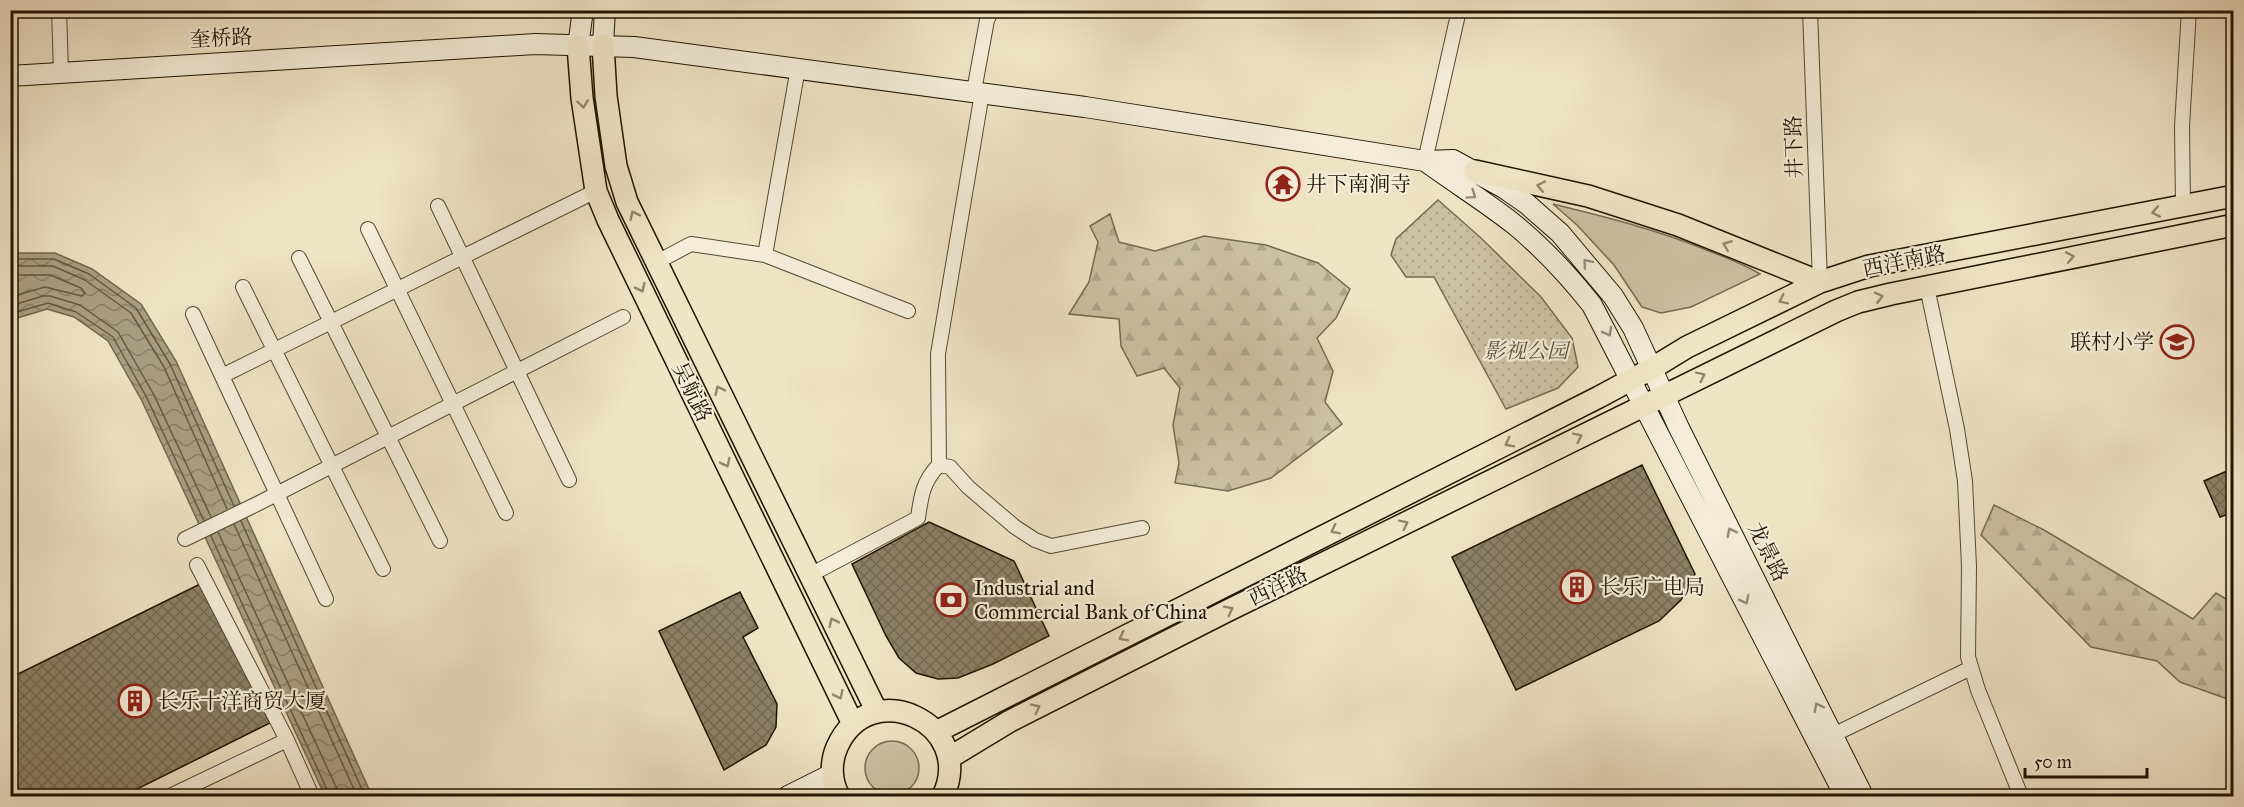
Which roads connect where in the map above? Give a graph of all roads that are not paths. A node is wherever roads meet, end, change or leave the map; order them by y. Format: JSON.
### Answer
{"nodes":[{"id":1,"x":59,"y":10,"type":"edge"},
{"id":2,"x":583,"y":10,"type":"edge"},
{"id":3,"x":605,"y":10,"type":"edge"},
{"id":4,"x":992,"y":10,"type":"edge"},
{"id":5,"x":1459,"y":10,"type":"edge"},
{"id":6,"x":1810,"y":10,"type":"edge"},
{"id":7,"x":2189,"y":10,"type":"edge"},
{"id":8,"x":603,"y":45,"type":"junction"},
{"id":9,"x":578,"y":46,"type":"junction"},
{"id":10,"x":798,"y":68,"type":"junction"},
{"id":11,"x":61,"y":72,"type":"junction"},
{"id":12,"x":10,"y":76,"type":"edge"},
{"id":13,"x":978,"y":92,"type":"junction"},
{"id":14,"x":1425,"y":161,"type":"junction"},
{"id":15,"x":1475,"y":171,"type":"junction"},
{"id":16,"x":596,"y":191,"type":"junction"},
{"id":17,"x":2234,"y":196,"type":"edge"},
{"id":18,"x":438,"y":206,"type":"dead end"},
{"id":19,"x":2183,"y":207,"type":"junction"},
{"id":20,"x":2234,"y":225,"type":"edge"},
{"id":21,"x":368,"y":229,"type":"dead end"},
{"id":22,"x":765,"y":255,"type":"junction"},
{"id":23,"x":462,"y":257,"type":"junction"},
{"id":24,"x":299,"y":258,"type":"dead end"},
{"id":25,"x":657,"y":262,"type":"junction"},
{"id":26,"x":1820,"y":282,"type":"junction"},
{"id":27,"x":243,"y":286,"type":"dead end"},
{"id":28,"x":1927,"y":287,"type":"junction"},
{"id":29,"x":397,"y":289,"type":"junction"},
{"id":30,"x":908,"y":311,"type":"dead end"},
{"id":31,"x":193,"y":314,"type":"dead end"},
{"id":32,"x":623,"y":317,"type":"dead end"},
{"id":33,"x":331,"y":322,"type":"junction"},
{"id":34,"x":274,"y":350,"type":"junction"},
{"id":35,"x":1652,"y":369,"type":"junction"},
{"id":36,"x":517,"y":371,"type":"junction"},
{"id":37,"x":222,"y":376,"type":"junction"},
{"id":38,"x":1632,"y":379,"type":"junction"},
{"id":39,"x":1599,"y":397,"type":"joint"},
{"id":40,"x":1654,"y":399,"type":"junction"},
{"id":41,"x":453,"y":404,"type":"junction"},
{"id":42,"x":1611,"y":421,"type":"joint"},
{"id":43,"x":388,"y":437,"type":"junction"},
{"id":44,"x":939,"y":465,"type":"junction"},
{"id":45,"x":332,"y":466,"type":"junction"},
{"id":46,"x":569,"y":480,"type":"dead end"},
{"id":47,"x":277,"y":494,"type":"junction"},
{"id":48,"x":506,"y":513,"type":"dead end"},
{"id":49,"x":1142,"y":528,"type":"dead end"},
{"id":50,"x":185,"y":539,"type":"dead end"},
{"id":51,"x":440,"y":541,"type":"dead end"},
{"id":52,"x":197,"y":565,"type":"dead end"},
{"id":53,"x":383,"y":569,"type":"dead end"},
{"id":54,"x":810,"y":575,"type":"junction"},
{"id":55,"x":326,"y":599,"type":"dead end"},
{"id":56,"x":845,"y":647,"type":"junction"},
{"id":57,"x":821,"y":658,"type":"junction"},
{"id":58,"x":1971,"y":668,"type":"junction"},
{"id":59,"x":1000,"y":700,"type":"junction"},
{"id":60,"x":877,"y":712,"type":"junction"},
{"id":61,"x":1010,"y":721,"type":"junction"},
{"id":62,"x":853,"y":724,"type":"junction"},
{"id":63,"x":936,"y":732,"type":"junction"},
{"id":64,"x":1833,"y":735,"type":"junction"},
{"id":65,"x":286,"y":740,"type":"junction"},
{"id":66,"x":949,"y":758,"type":"junction"},
{"id":67,"x":832,"y":774,"type":"junction"},
{"id":68,"x":170,"y":796,"type":"edge"},
{"id":69,"x":312,"y":796,"type":"edge"},
{"id":70,"x":788,"y":796,"type":"edge"},
{"id":71,"x":839,"y":796,"type":"edge"},
{"id":72,"x":943,"y":796,"type":"edge"},
{"id":73,"x":1845,"y":796,"type":"edge"},
{"id":74,"x":1863,"y":796,"type":"edge"},
{"id":75,"x":2021,"y":796,"type":"edge"}],
"edges":[{"from":1,"to":11,"type":"street"},
{"from":2,"to":9,"type":"street"},
{"from":3,"to":8,"type":"street"},
{"from":4,"to":13,"type":"street"},
{"from":5,"to":14,"type":"street"},
{"from":6,"to":26,"type":"street","name":"井下路"},
{"from":7,"to":19,"type":"street"},
{"from":8,"to":9,"type":"street","name":"奎桥路"},
{"from":8,"to":10,"type":"street","name":"奎桥路"},
{"from":25,"to":8,"type":"main road","name":"吴航路","one_way":true},
{"from":9,"to":11,"type":"street","name":"奎桥路"},
{"from":9,"to":16,"type":"main road","name":"吴航路","one_way":true},
{"from":10,"to":13,"type":"street","name":"奎桥路"},
{"from":10,"to":22,"type":"street"},
{"from":11,"to":12,"type":"street","name":"奎桥路"},
{"from":13,"to":14,"type":"street","name":"龙景路"},
{"from":13,"to":44,"type":"street"},
{"from":14,"to":15,"type":"street","name":"龙景路"},
{"from":14,"to":38,"type":"street","one_way":true},
{"from":26,"to":15,"type":"main road","one_way":true},
{"from":35,"to":15,"type":"street","name":"龙景路","one_way":true},
{"from":16,"to":23,"type":"street"},
{"from":16,"to":57,"type":"main road","name":"吴航路","one_way":true},
{"from":17,"to":19,"type":"main road","name":"西洋南路"},
{"from":18,"to":23,"type":"street"},
{"from":19,"to":26,"type":"main road","name":"西洋南路","one_way":true},
{"from":28,"to":20,"type":"main road","name":"西洋南路","one_way":true},
{"from":21,"to":29,"type":"street"},
{"from":22,"to":25,"type":"street"},
{"from":22,"to":30,"type":"street"},
{"from":23,"to":29,"type":"street"},
{"from":23,"to":36,"type":"street"},
{"from":24,"to":33,"type":"street"},
{"from":54,"to":25,"type":"main road","name":"吴航路","one_way":true},
{"from":26,"to":35,"type":"main road","name":"西洋南路","one_way":true},
{"from":27,"to":34,"type":"street"},
{"from":40,"to":28,"type":"main road","name":"西洋南路","one_way":true},
{"from":28,"to":58,"type":"street"},
{"from":29,"to":33,"type":"street"},
{"from":29,"to":41,"type":"street"},
{"from":31,"to":37,"type":"street"},
{"from":32,"to":36,"type":"street"},
{"from":33,"to":34,"type":"street"},
{"from":33,"to":43,"type":"street"},
{"from":34,"to":37,"type":"street"},
{"from":34,"to":45,"type":"street"},
{"from":35,"to":38,"type":"main road","name":"西洋南路"},
{"from":35,"to":40,"type":"street","name":"龙景路"},
{"from":36,"to":41,"type":"street"},
{"from":36,"to":46,"type":"street"},
{"from":37,"to":47,"type":"street"},
{"from":38,"to":39,"type":"main road","name":"西洋南路"},
{"from":38,"to":40,"type":"street"},
{"from":39,"to":59,"type":"main road","name":"西洋路","one_way":true},
{"from":40,"to":42,"type":"main road","name":"西洋南路"},
{"from":64,"to":40,"type":"street","name":"龙景路","one_way":true},
{"from":40,"to":73,"type":"street","one_way":true},
{"from":41,"to":43,"type":"street"},
{"from":41,"to":48,"type":"street"},
{"from":61,"to":42,"type":"main road","name":"西洋路","one_way":true},
{"from":43,"to":45,"type":"street"},
{"from":43,"to":51,"type":"street"},
{"from":44,"to":49,"type":"street"},
{"from":44,"to":54,"type":"street"},
{"from":45,"to":47,"type":"street"},
{"from":45,"to":53,"type":"street"},
{"from":47,"to":50,"type":"street"},
{"from":47,"to":55,"type":"street"},
{"from":52,"to":65,"type":"street"},
{"from":56,"to":54,"type":"main road","name":"吴航路","one_way":true},
{"from":56,"to":57,"type":"street"},
{"from":56,"to":60,"type":"main road","name":"吴航路"},
{"from":57,"to":62,"type":"main road","name":"吴航路","one_way":true},
{"from":58,"to":64,"type":"street"},
{"from":58,"to":75,"type":"street"},
{"from":59,"to":61,"type":"main road"},
{"from":59,"to":63,"type":"main road","name":"西洋路"},
{"from":60,"to":62,"type":"main road"},
{"from":60,"to":63,"type":"main road"},
{"from":61,"to":66,"type":"main road","name":"西洋路"},
{"from":62,"to":67,"type":"main road"},
{"from":63,"to":66,"type":"main road"},
{"from":64,"to":74,"type":"street","name":"龙景路"},
{"from":65,"to":68,"type":"street"},
{"from":65,"to":69,"type":"street"},
{"from":66,"to":72,"type":"main road"},
{"from":67,"to":70,"type":"street"},
{"from":67,"to":71,"type":"main road"}]}
